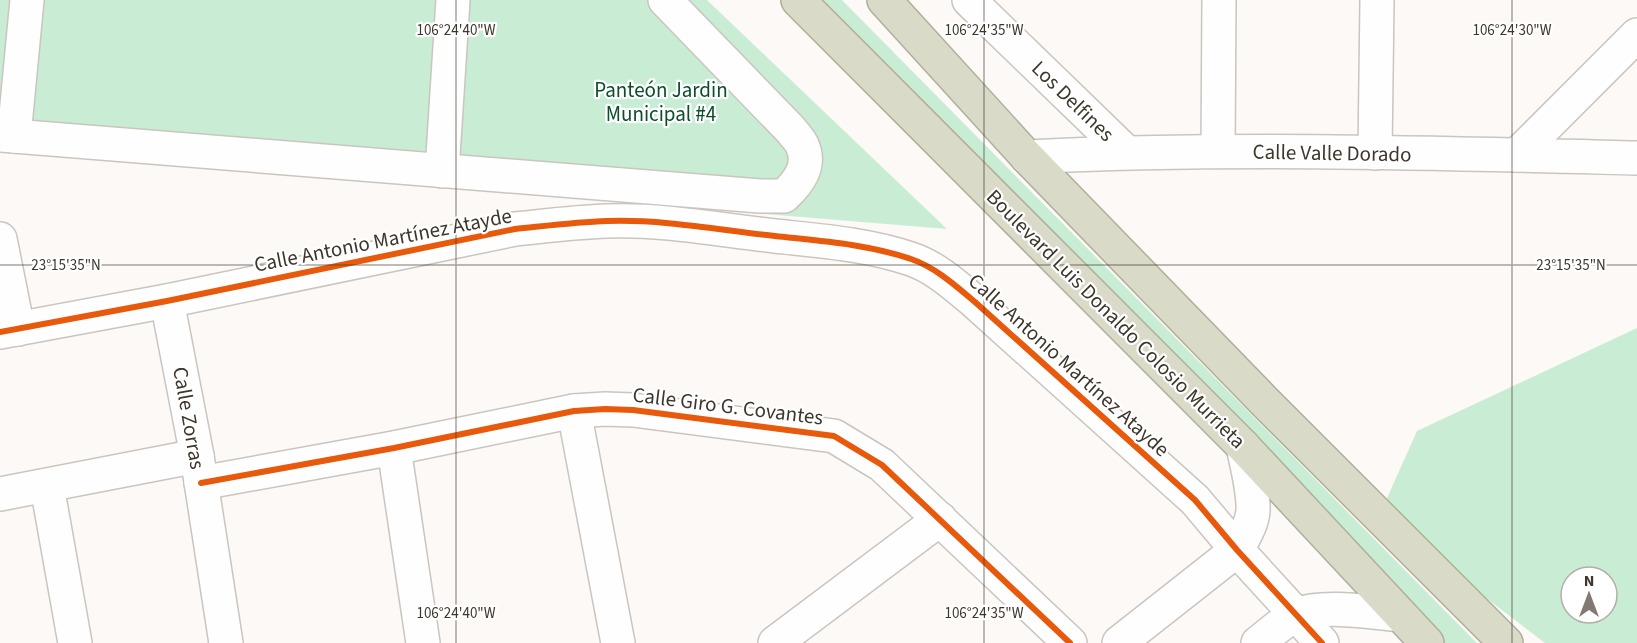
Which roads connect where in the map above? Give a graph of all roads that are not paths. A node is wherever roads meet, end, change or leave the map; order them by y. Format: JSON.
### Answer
{"nodes":[{"id":1,"x":27,"y":0,"type":"edge"},
{"id":2,"x":453,"y":0,"type":"edge"},
{"id":3,"x":665,"y":0,"type":"edge"},
{"id":4,"x":798,"y":0,"type":"edge"},
{"id":5,"x":885,"y":0,"type":"edge"},
{"id":6,"x":969,"y":0,"type":"edge"},
{"id":7,"x":1219,"y":0,"type":"edge"},
{"id":8,"x":1377,"y":0,"type":"edge"},
{"id":9,"x":1637,"y":35,"type":"edge"},
{"id":10,"x":7,"y":136,"type":"edge"},
{"id":11,"x":1218,"y":151,"type":"junction"},
{"id":12,"x":1125,"y":153,"type":"junction"},
{"id":13,"x":1375,"y":153,"type":"junction"},
{"id":14,"x":1516,"y":155,"type":"junction"},
{"id":15,"x":1027,"y":157,"type":"junction"},
{"id":16,"x":1637,"y":158,"type":"edge"},
{"id":17,"x":442,"y":171,"type":"junction"},
{"id":18,"x":0,"y":239,"type":"edge"},
{"id":19,"x":167,"y":301,"type":"junction"},
{"id":20,"x":9,"y":331,"type":"edge"},
{"id":21,"x":574,"y":411,"type":"junction"},
{"id":22,"x":1243,"y":446,"type":"junction"},
{"id":23,"x":394,"y":448,"type":"junction"},
{"id":24,"x":199,"y":470,"type":"junction"},
{"id":25,"x":47,"y":486,"type":"junction"},
{"id":26,"x":0,"y":494,"type":"edge"},
{"id":27,"x":940,"y":519,"type":"junction"},
{"id":28,"x":1237,"y":550,"type":"junction"},
{"id":29,"x":1297,"y":615,"type":"junction"},
{"id":30,"x":1400,"y":615,"type":"junction"},
{"id":31,"x":75,"y":643,"type":"edge"},
{"id":32,"x":226,"y":643,"type":"edge"},
{"id":33,"x":423,"y":643,"type":"edge"},
{"id":34,"x":618,"y":643,"type":"edge"},
{"id":35,"x":775,"y":643,"type":"edge"},
{"id":36,"x":1070,"y":643,"type":"edge"},
{"id":37,"x":1119,"y":643,"type":"edge"},
{"id":38,"x":1258,"y":643,"type":"edge"},
{"id":39,"x":1322,"y":643,"type":"edge"},
{"id":40,"x":1427,"y":643,"type":"edge"},
{"id":41,"x":1506,"y":643,"type":"edge"}],
"edges":[{"from":1,"to":10,"type":"street"},
{"from":2,"to":17,"type":"street"},
{"from":3,"to":17,"type":"street"},
{"from":4,"to":22,"type":"highway","name":"Boulevard Luis Donaldo Colosio Murrieta"},
{"from":5,"to":15,"type":"highway"},
{"from":6,"to":12,"type":"street","name":"Los Delfines"},
{"from":7,"to":11,"type":"street"},
{"from":8,"to":13,"type":"street"},
{"from":9,"to":14,"type":"street"},
{"from":10,"to":17,"type":"street"},
{"from":11,"to":12,"type":"street","name":"Calle Valle Dorado"},
{"from":11,"to":13,"type":"street","name":"Calle Valle Dorado"},
{"from":12,"to":15,"type":"street","name":"Calle Valle Dorado"},
{"from":13,"to":14,"type":"street","name":"Calle Valle Dorado"},
{"from":14,"to":16,"type":"street","name":"Calle Valle Dorado"},
{"from":15,"to":41,"type":"highway"},
{"from":18,"to":20,"type":"street"},
{"from":19,"to":20,"type":"street","name":"Calle Antonio Martínez Atayde"},
{"from":19,"to":24,"type":"street","name":"Calle Zorras"},
{"from":19,"to":28,"type":"street","name":"Calle Antonio Martínez Atayde"},
{"from":21,"to":23,"type":"street","name":"Calle Giro G. Covantes"},
{"from":21,"to":27,"type":"street","name":"Calle Giro G. Covantes"},
{"from":21,"to":34,"type":"street"},
{"from":22,"to":28,"type":"street"},
{"from":22,"to":30,"type":"highway","name":"Boulevard Luis Donaldo Colosio Murrieta"},
{"from":23,"to":24,"type":"street","name":"Calle Giro G. Covantes"},
{"from":23,"to":33,"type":"street"},
{"from":24,"to":25,"type":"street","name":"Calle Giro G. Covantes"},
{"from":24,"to":32,"type":"street","name":"Calle Zorras"},
{"from":25,"to":26,"type":"street","name":"Calle Giro G. Covantes"},
{"from":25,"to":31,"type":"street"},
{"from":27,"to":35,"type":"street"},
{"from":27,"to":36,"type":"street","name":"Calle Giro G. Covantes"},
{"from":28,"to":29,"type":"street","name":"Calle Antonio Martínez Atayde"},
{"from":28,"to":37,"type":"street"},
{"from":29,"to":30,"type":"street"},
{"from":29,"to":38,"type":"street"},
{"from":29,"to":39,"type":"street","name":"Calle Antonio Martínez Atayde"},
{"from":30,"to":40,"type":"highway","name":"Boulevard Luis Donaldo Colosio Murrieta"}]}
